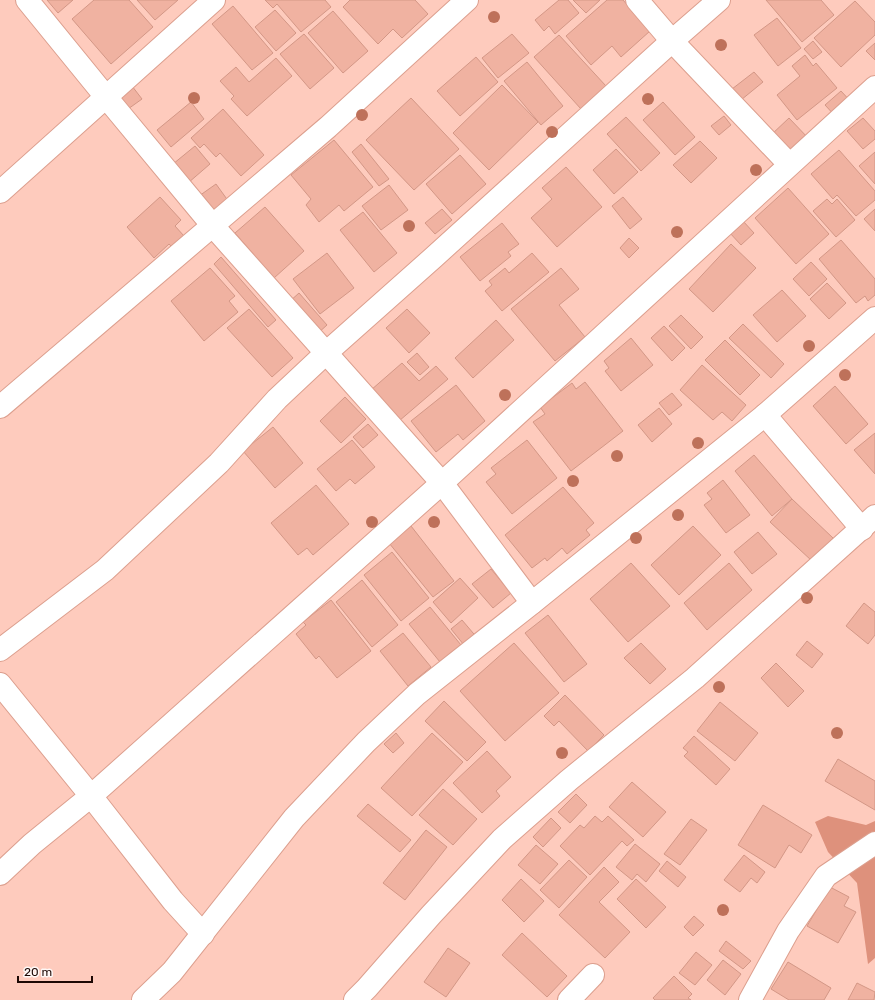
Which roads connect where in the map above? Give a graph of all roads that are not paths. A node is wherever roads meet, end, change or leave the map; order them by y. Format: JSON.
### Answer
{"nodes":[{"id":1,"x":27,"y":0,"type":"edge"},
{"id":2,"x":214,"y":0,"type":"edge"},
{"id":3,"x":467,"y":0,"type":"edge"},
{"id":4,"x":637,"y":0,"type":"edge"},
{"id":5,"x":719,"y":0,"type":"edge"},
{"id":6,"x":672,"y":41,"type":"junction"},
{"id":7,"x":875,"y":87,"type":"edge"},
{"id":8,"x":106,"y":97,"type":"junction"},
{"id":9,"x":789,"y":164,"type":"junction"},
{"id":10,"x":0,"y":192,"type":"edge"},
{"id":11,"x":213,"y":226,"type":"junction"},
{"id":12,"x":875,"y":318,"type":"edge"},
{"id":13,"x":326,"y":353,"type":"junction"},
{"id":14,"x":0,"y":407,"type":"edge"},
{"id":15,"x":765,"y":416,"type":"junction"},
{"id":16,"x":442,"y":483,"type":"junction"},
{"id":17,"x":868,"y":523,"type":"edge"},
{"id":18,"x":532,"y":604,"type":"junction"},
{"id":19,"x":0,"y":650,"type":"edge"},
{"id":20,"x":0,"y":684,"type":"edge"},
{"id":21,"x":91,"y":796,"type":"junction"},
{"id":22,"x":875,"y":843,"type":"edge"},
{"id":23,"x":0,"y":874,"type":"edge"},
{"id":24,"x":203,"y":934,"type":"junction"},
{"id":25,"x":593,"y":975,"type":"dead end"},
{"id":26,"x":143,"y":1000,"type":"edge"},
{"id":27,"x":355,"y":1000,"type":"edge"},
{"id":28,"x":569,"y":1000,"type":"edge"},
{"id":29,"x":750,"y":1000,"type":"edge"}],
"edges":[{"from":1,"to":8,"type":"street"},
{"from":2,"to":8,"type":"street"},
{"from":3,"to":11,"type":"street"},
{"from":4,"to":6,"type":"street"},
{"from":5,"to":6,"type":"street"},
{"from":6,"to":9,"type":"street"},
{"from":6,"to":13,"type":"street"},
{"from":7,"to":9,"type":"street"},
{"from":8,"to":10,"type":"street"},
{"from":8,"to":11,"type":"street"},
{"from":9,"to":16,"type":"street"},
{"from":11,"to":13,"type":"street"},
{"from":11,"to":14,"type":"street"},
{"from":12,"to":15,"type":"street"},
{"from":13,"to":16,"type":"street"},
{"from":13,"to":19,"type":"street"},
{"from":15,"to":17,"type":"street"},
{"from":15,"to":18,"type":"street"},
{"from":16,"to":18,"type":"street"},
{"from":16,"to":21,"type":"street"},
{"from":17,"to":27,"type":"street"},
{"from":18,"to":24,"type":"street"},
{"from":20,"to":21,"type":"street"},
{"from":21,"to":23,"type":"street"},
{"from":21,"to":24,"type":"street"},
{"from":22,"to":29,"type":"street"},
{"from":24,"to":26,"type":"street"},
{"from":25,"to":28,"type":"street"}]}
